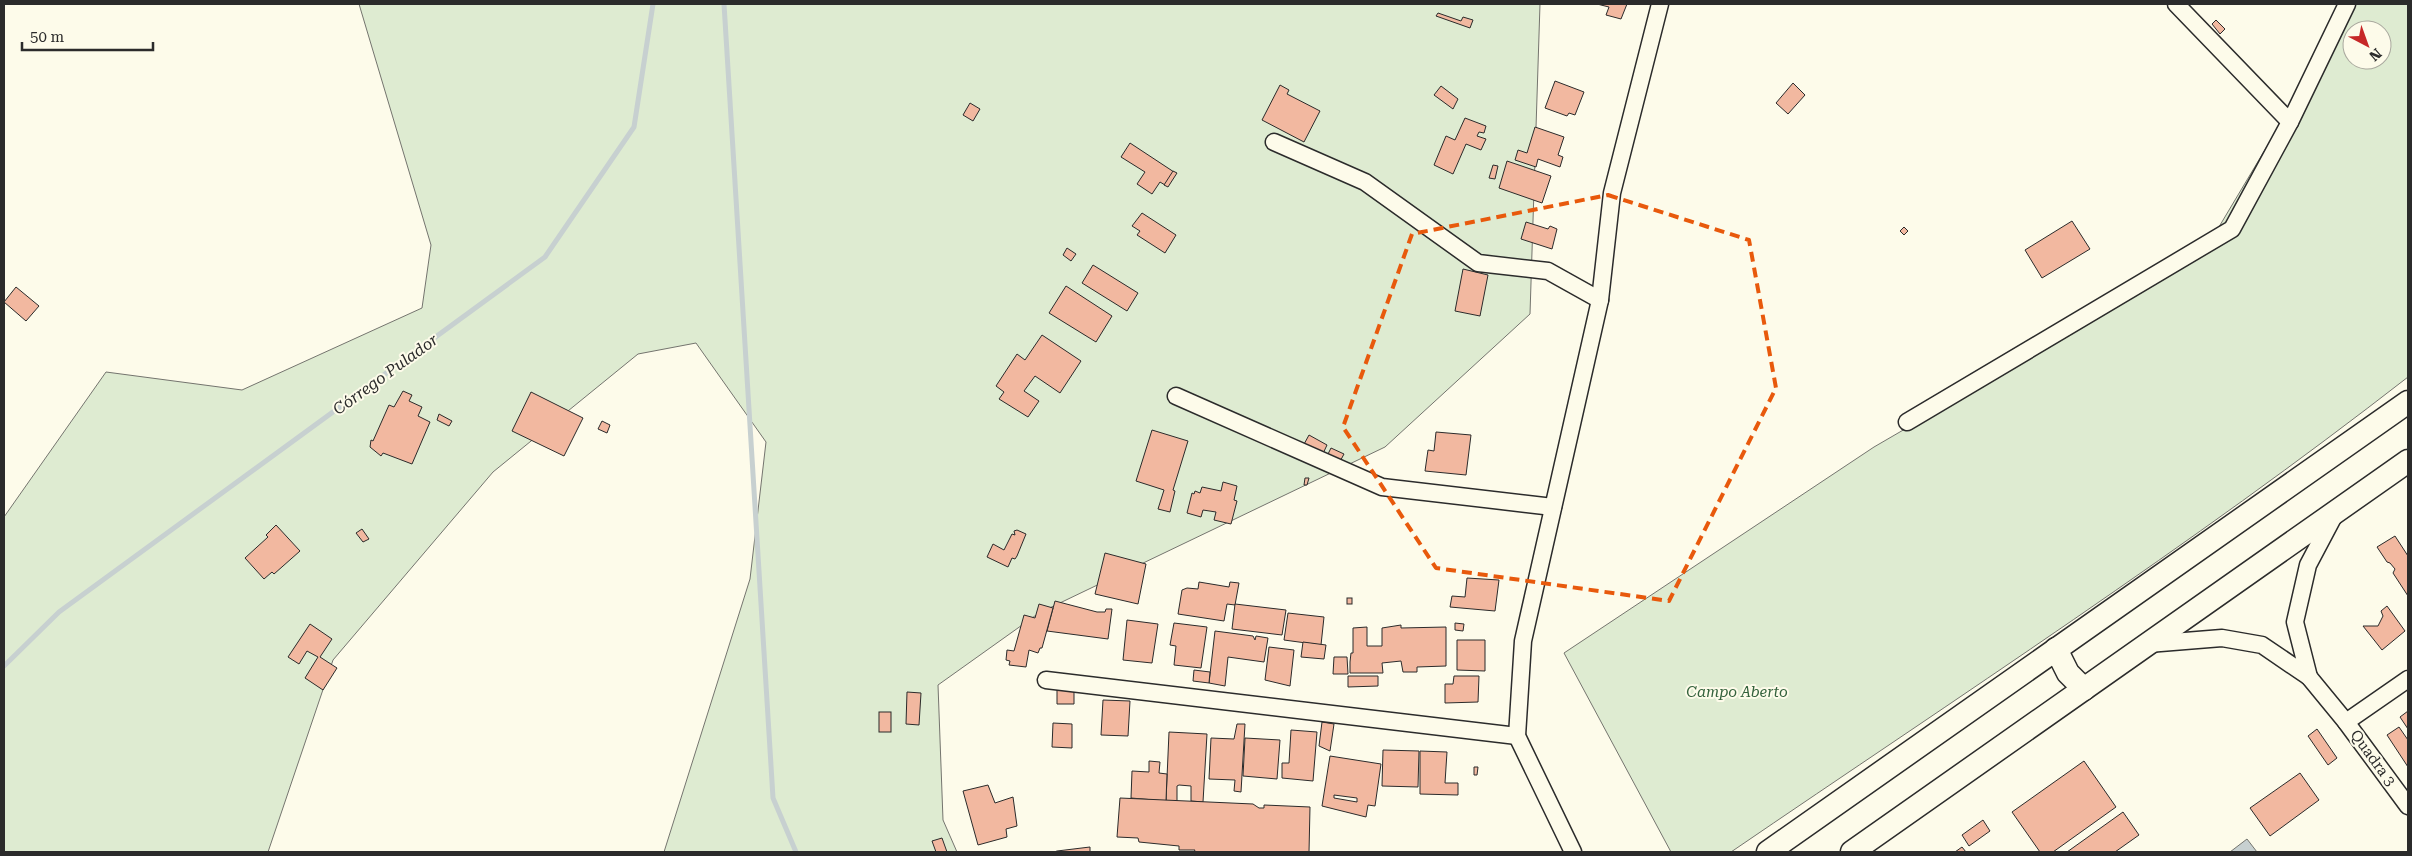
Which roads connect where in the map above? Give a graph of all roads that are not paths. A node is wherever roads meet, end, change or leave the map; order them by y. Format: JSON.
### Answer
{"nodes":[{"id":1,"x":1660,"y":4,"type":"edge"},
{"id":2,"x":2176,"y":4,"type":"edge"},
{"id":3,"x":2347,"y":4,"type":"edge"},
{"id":4,"x":2290,"y":122,"type":"junction"},
{"id":5,"x":1274,"y":142,"type":"dead end"},
{"id":6,"x":1600,"y":300,"type":"junction"},
{"id":7,"x":1176,"y":396,"type":"dead end"},
{"id":8,"x":2408,"y":402,"type":"edge"},
{"id":9,"x":1907,"y":422,"type":"dead end"},
{"id":10,"x":2408,"y":461,"type":"edge"},
{"id":11,"x":1553,"y":507,"type":"junction"},
{"id":12,"x":2336,"y":511,"type":"junction"},
{"id":13,"x":2148,"y":644,"type":"junction"},
{"id":14,"x":2056,"y":649,"type":"junction"},
{"id":15,"x":2309,"y":677,"type":"junction"},
{"id":16,"x":2408,"y":679,"type":"edge"},
{"id":17,"x":1046,"y":680,"type":"dead end"},
{"id":18,"x":2084,"y":689,"type":"junction"},
{"id":19,"x":2346,"y":722,"type":"junction"},
{"id":20,"x":1517,"y":736,"type":"junction"},
{"id":21,"x":2408,"y":806,"type":"edge"},
{"id":22,"x":1573,"y":852,"type":"edge"},
{"id":23,"x":1768,"y":852,"type":"edge"},
{"id":24,"x":1852,"y":852,"type":"edge"}],
"edges":[{"from":1,"to":6,"type":"street"},
{"from":2,"to":4,"type":"street"},
{"from":3,"to":4,"type":"street"},
{"from":4,"to":9,"type":"street"},
{"from":5,"to":6,"type":"street"},
{"from":6,"to":11,"type":"street"},
{"from":7,"to":11,"type":"street"},
{"from":8,"to":14,"type":"street"},
{"from":10,"to":12,"type":"street"},
{"from":11,"to":20,"type":"street"},
{"from":12,"to":13,"type":"street"},
{"from":12,"to":15,"type":"street"},
{"from":13,"to":15,"type":"street"},
{"from":13,"to":18,"type":"street"},
{"from":14,"to":18,"type":"street"},
{"from":14,"to":23,"type":"street"},
{"from":15,"to":19,"type":"street"},
{"from":16,"to":19,"type":"street","name":"Quadra 3"},
{"from":17,"to":20,"type":"street"},
{"from":18,"to":24,"type":"street"},
{"from":19,"to":21,"type":"street","name":"Quadra 3"},
{"from":20,"to":22,"type":"street"}]}
